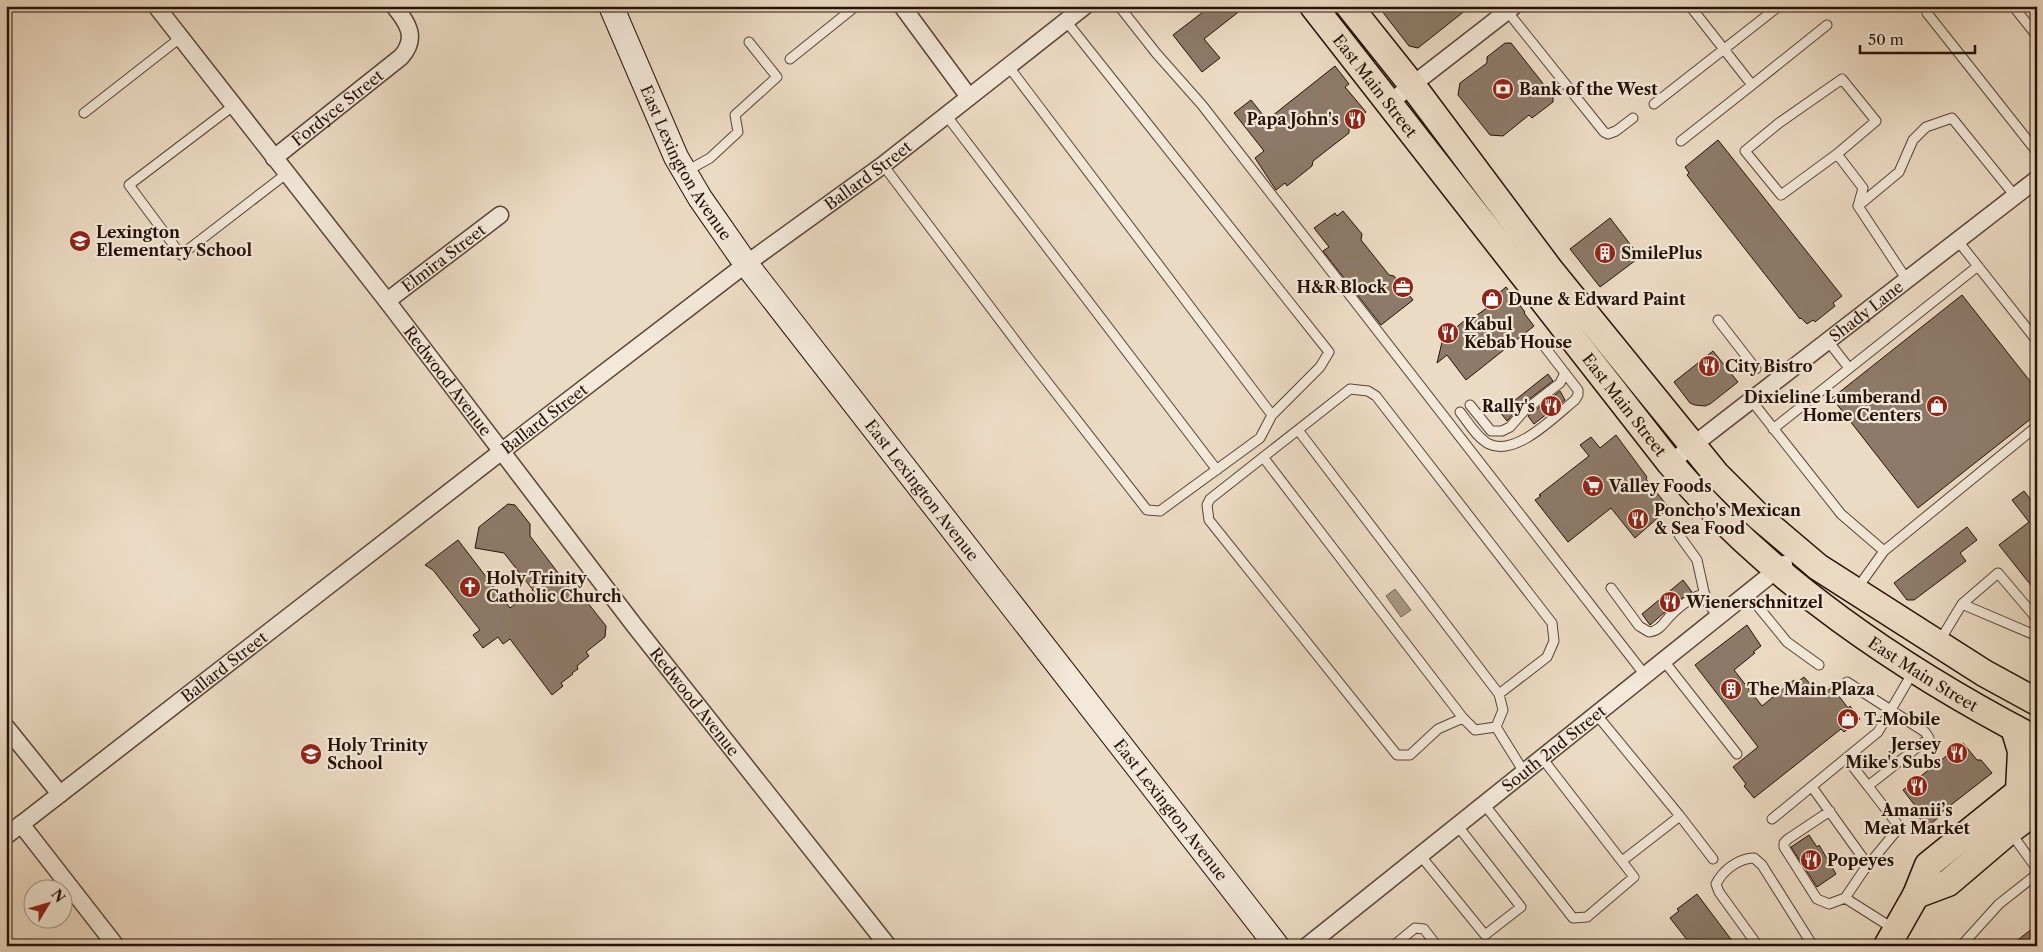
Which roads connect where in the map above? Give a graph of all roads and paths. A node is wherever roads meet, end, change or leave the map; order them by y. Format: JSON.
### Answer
{"nodes":[{"id":1,"x":156,"y":6,"type":"edge"},
{"id":2,"x":394,"y":6,"type":"edge"},
{"id":3,"x":611,"y":6,"type":"edge"},
{"id":4,"x":856,"y":6,"type":"edge"},
{"id":5,"x":902,"y":6,"type":"edge"},
{"id":6,"x":1085,"y":6,"type":"edge"},
{"id":7,"x":1120,"y":6,"type":"edge"},
{"id":8,"x":1313,"y":6,"type":"edge"},
{"id":9,"x":1349,"y":6,"type":"edge"},
{"id":10,"x":1690,"y":6,"type":"edge"},
{"id":11,"x":1779,"y":6,"type":"edge"},
{"id":12,"x":1926,"y":6,"type":"edge"},
{"id":13,"x":2013,"y":6,"type":"edge"},
{"id":14,"x":1511,"y":9,"type":"edge"},
{"id":15,"x":1066,"y":21,"type":"junction"},
{"id":16,"x":1827,"y":25,"type":"dead end"},
{"id":17,"x":2037,"y":36,"type":"edge"},
{"id":18,"x":180,"y":38,"type":"junction"},
{"id":19,"x":748,"y":42,"type":"dead end"},
{"id":20,"x":1724,"y":49,"type":"junction"},
{"id":21,"x":790,"y":59,"type":"dead end"},
{"id":22,"x":1009,"y":67,"type":"junction"},
{"id":23,"x":1412,"y":85,"type":"junction"},
{"id":24,"x":1752,"y":85,"type":"junction"},
{"id":25,"x":969,"y":97,"type":"junction"},
{"id":26,"x":1389,"y":103,"type":"junction"},
{"id":27,"x":1654,"y":104,"type":"dead end"},
{"id":28,"x":233,"y":106,"type":"junction"},
{"id":29,"x":84,"y":113,"type":"dead end"},
{"id":30,"x":946,"y":116,"type":"junction"},
{"id":31,"x":1633,"y":118,"type":"dead end"},
{"id":32,"x":1680,"y":141,"type":"dead end"},
{"id":33,"x":2037,"y":152,"type":"edge"},
{"id":34,"x":1837,"y":154,"type":"junction"},
{"id":35,"x":274,"y":158,"type":"junction"},
{"id":36,"x":883,"y":165,"type":"junction"},
{"id":37,"x":685,"y":172,"type":"junction"},
{"id":38,"x":286,"y":174,"type":"junction"},
{"id":39,"x":2037,"y":179,"type":"edge"},
{"id":40,"x":2015,"y":196,"type":"junction"},
{"id":41,"x":1858,"y":206,"type":"junction"},
{"id":42,"x":500,"y":215,"type":"dead end"},
{"id":43,"x":1958,"y":241,"type":"junction"},
{"id":44,"x":746,"y":264,"type":"junction"},
{"id":45,"x":1978,"y":266,"type":"junction"},
{"id":46,"x":1907,"y":280,"type":"junction"},
{"id":47,"x":387,"y":301,"type":"junction"},
{"id":48,"x":1584,"y":312,"type":"junction"},
{"id":49,"x":1718,"y":320,"type":"dead end"},
{"id":50,"x":1566,"y":330,"type":"junction"},
{"id":51,"x":1828,"y":341,"type":"junction"},
{"id":52,"x":2037,"y":341,"type":"edge"},
{"id":53,"x":1544,"y":346,"type":"dead end"},
{"id":54,"x":1848,"y":368,"type":"junction"},
{"id":55,"x":1756,"y":369,"type":"dead end"},
{"id":56,"x":1565,"y":373,"type":"junction"},
{"id":57,"x":1751,"y":400,"type":"junction"},
{"id":58,"x":1470,"y":405,"type":"dead end"},
{"id":59,"x":1460,"y":412,"type":"dead end"},
{"id":60,"x":1272,"y":415,"type":"junction"},
{"id":61,"x":2037,"y":426,"type":"edge"},
{"id":62,"x":1772,"y":429,"type":"junction"},
{"id":63,"x":1298,"y":430,"type":"junction"},
{"id":64,"x":1693,"y":446,"type":"junction"},
{"id":65,"x":502,"y":451,"type":"junction"},
{"id":66,"x":1263,"y":457,"type":"junction"},
{"id":67,"x":1670,"y":463,"type":"junction"},
{"id":68,"x":1218,"y":470,"type":"junction"},
{"id":69,"x":1679,"y":535,"type":"dead end"},
{"id":70,"x":1884,"y":551,"type":"junction"},
{"id":71,"x":1800,"y":552,"type":"junction"},
{"id":72,"x":1778,"y":569,"type":"junction"},
{"id":73,"x":1611,"y":588,"type":"dead end"},
{"id":74,"x":1854,"y":591,"type":"junction"},
{"id":75,"x":1748,"y":592,"type":"junction"},
{"id":76,"x":1705,"y":594,"type":"junction"},
{"id":77,"x":1962,"y":604,"type":"junction"},
{"id":78,"x":1718,"y":616,"type":"junction"},
{"id":79,"x":2037,"y":619,"type":"edge"},
{"id":80,"x":2037,"y":636,"type":"edge"},
{"id":81,"x":1938,"y":644,"type":"junction"},
{"id":82,"x":1664,"y":660,"type":"junction"},
{"id":83,"x":1819,"y":665,"type":"dead end"},
{"id":84,"x":1914,"y":669,"type":"junction"},
{"id":85,"x":1645,"y":675,"type":"junction"},
{"id":86,"x":1847,"y":682,"type":"dead end"},
{"id":87,"x":2004,"y":684,"type":"junction"},
{"id":88,"x":2037,"y":691,"type":"edge"},
{"id":89,"x":1499,"y":694,"type":"junction"},
{"id":90,"x":2037,"y":702,"type":"edge"},
{"id":91,"x":1891,"y":710,"type":"junction"},
{"id":92,"x":1596,"y":714,"type":"junction"},
{"id":93,"x":1463,"y":718,"type":"junction"},
{"id":94,"x":6,"y":727,"type":"edge"},
{"id":95,"x":1496,"y":727,"type":"junction"},
{"id":96,"x":2014,"y":728,"type":"junction"},
{"id":97,"x":2037,"y":740,"type":"edge"},
{"id":98,"x":1737,"y":754,"type":"dead end"},
{"id":99,"x":1542,"y":758,"type":"junction"},
{"id":100,"x":1847,"y":759,"type":"junction"},
{"id":101,"x":1524,"y":772,"type":"junction"},
{"id":102,"x":2028,"y":784,"type":"edge"},
{"id":103,"x":1868,"y":786,"type":"junction"},
{"id":104,"x":1812,"y":787,"type":"junction"},
{"id":105,"x":60,"y":794,"type":"junction"},
{"id":106,"x":1484,"y":804,"type":"junction"},
{"id":107,"x":2037,"y":810,"type":"edge"},
{"id":108,"x":1830,"y":811,"type":"junction"},
{"id":109,"x":1680,"y":816,"type":"junction"},
{"id":110,"x":1772,"y":819,"type":"dead end"},
{"id":111,"x":21,"y":824,"type":"junction"},
{"id":112,"x":1457,"y":825,"type":"junction"},
{"id":113,"x":2009,"y":831,"type":"junction"},
{"id":114,"x":6,"y":836,"type":"edge"},
{"id":115,"x":1420,"y":855,"type":"junction"},
{"id":116,"x":1713,"y":859,"type":"dead end"},
{"id":117,"x":1622,"y":861,"type":"junction"},
{"id":118,"x":1868,"y":865,"type":"junction"},
{"id":119,"x":2037,"y":869,"type":"edge"},
{"id":120,"x":2037,"y":874,"type":"edge"},
{"id":121,"x":1916,"y":895,"type":"junction"},
{"id":122,"x":1845,"y":898,"type":"junction"},
{"id":123,"x":1892,"y":938,"type":"edge"},
{"id":124,"x":116,"y":946,"type":"edge"},
{"id":125,"x":888,"y":946,"type":"edge"},
{"id":126,"x":1277,"y":946,"type":"edge"},
{"id":127,"x":1307,"y":946,"type":"edge"},
{"id":128,"x":1393,"y":946,"type":"edge"},
{"id":129,"x":1437,"y":946,"type":"edge"},
{"id":130,"x":1758,"y":946,"type":"edge"},
{"id":131,"x":1812,"y":946,"type":"edge"},
{"id":132,"x":1961,"y":946,"type":"edge"}],
"edges":[{"from":1,"to":18,"type":"street","name":"Redwood Avenue"},
{"from":2,"to":35,"type":"street","name":"Fordyce Street"},
{"from":3,"to":37,"type":"street","name":"East Lexington Avenue"},
{"from":4,"to":21,"type":"lane"},
{"from":5,"to":25,"type":"street"},
{"from":6,"to":15,"type":"street","name":"Ballard Street"},
{"from":7,"to":85,"type":"lane"},
{"from":8,"to":26,"type":"main road","name":"East Main Street"},
{"from":9,"to":23,"type":"main road","name":"East Main Street"},
{"from":10,"to":20,"type":"lane"},
{"from":11,"to":20,"type":"lane"},
{"from":12,"to":33,"type":"lane"},
{"from":13,"to":17,"type":"lane"},
{"from":14,"to":23,"type":"street"},
{"from":14,"to":31,"type":"lane"},
{"from":15,"to":22,"type":"street","name":"Ballard Street"},
{"from":15,"to":60,"type":"lane"},
{"from":16,"to":24,"type":"lane"},
{"from":18,"to":28,"type":"street","name":"Redwood Avenue"},
{"from":18,"to":29,"type":"lane"},
{"from":19,"to":37,"type":"lane"},
{"from":20,"to":24,"type":"lane"},
{"from":20,"to":27,"type":"lane"},
{"from":22,"to":25,"type":"street","name":"Ballard Street"},
{"from":22,"to":60,"type":"lane"},
{"from":23,"to":26,"type":"street"},
{"from":23,"to":48,"type":"main road","name":"East Main Street"},
{"from":24,"to":32,"type":"lane"},
{"from":25,"to":30,"type":"street","name":"Ballard Street"},
{"from":26,"to":50,"type":"main road","name":"East Main Street"},
{"from":28,"to":35,"type":"street","name":"Redwood Avenue"},
{"from":28,"to":38,"type":"lane"},
{"from":30,"to":36,"type":"street","name":"Ballard Street"},
{"from":30,"to":68,"type":"lane"},
{"from":34,"to":34,"type":"lane"},
{"from":34,"to":41,"type":"lane"},
{"from":35,"to":38,"type":"street","name":"Redwood Avenue"},
{"from":36,"to":44,"type":"street","name":"Ballard Street"},
{"from":36,"to":68,"type":"lane"},
{"from":37,"to":44,"type":"street","name":"East Lexington Avenue"},
{"from":38,"to":47,"type":"street","name":"Redwood Avenue"},
{"from":39,"to":40,"type":"street","name":"Shady Lane"},
{"from":40,"to":41,"type":"lane"},
{"from":40,"to":43,"type":"street","name":"Shady Lane"},
{"from":41,"to":46,"type":"lane"},
{"from":42,"to":47,"type":"street","name":"Elmira Street"},
{"from":43,"to":45,"type":"lane"},
{"from":43,"to":46,"type":"street","name":"Shady Lane"},
{"from":44,"to":65,"type":"street","name":"Ballard Street"},
{"from":44,"to":126,"type":"street","name":"East Lexington Avenue"},
{"from":45,"to":52,"type":"lane"},
{"from":45,"to":54,"type":"lane"},
{"from":46,"to":51,"type":"street","name":"Shady Lane"},
{"from":47,"to":65,"type":"street","name":"Redwood Avenue"},
{"from":48,"to":50,"type":"main road"},
{"from":48,"to":64,"type":"main road","name":"East Main Street"},
{"from":49,"to":55,"type":"lane"},
{"from":50,"to":67,"type":"main road","name":"East Main Street"},
{"from":51,"to":54,"type":"lane"},
{"from":51,"to":57,"type":"street","name":"Shady Lane"},
{"from":53,"to":56,"type":"lane"},
{"from":54,"to":62,"type":"lane"},
{"from":56,"to":58,"type":"lane"},
{"from":56,"to":59,"type":"lane"},
{"from":57,"to":62,"type":"lane"},
{"from":57,"to":64,"type":"street","name":"Shady Lane"},
{"from":60,"to":68,"type":"lane"},
{"from":61,"to":70,"type":"lane"},
{"from":62,"to":70,"type":"lane"},
{"from":63,"to":66,"type":"lane"},
{"from":63,"to":89,"type":"lane"},
{"from":63,"to":89,"type":"lane"},
{"from":64,"to":67,"type":"street","name":"Shady Lane"},
{"from":64,"to":71,"type":"main road","name":"East Main Street"},
{"from":65,"to":105,"type":"street","name":"Ballard Street"},
{"from":65,"to":125,"type":"street","name":"Redwood Avenue"},
{"from":66,"to":93,"type":"lane"},
{"from":66,"to":93,"type":"lane"},
{"from":67,"to":72,"type":"main road","name":"East Main Street"},
{"from":69,"to":76,"type":"lane"},
{"from":70,"to":74,"type":"lane"},
{"from":71,"to":72,"type":"street","name":"South 2nd Street"},
{"from":71,"to":74,"type":"main road","name":"East Main Street"},
{"from":72,"to":75,"type":"street","name":"South 2nd Street"},
{"from":72,"to":84,"type":"main road","name":"East Main Street"},
{"from":73,"to":76,"type":"lane"},
{"from":74,"to":81,"type":"main road","name":"East Main Street"},
{"from":75,"to":78,"type":"street","name":"South 2nd Street"},
{"from":75,"to":83,"type":"lane"},
{"from":76,"to":78,"type":"lane"},
{"from":77,"to":79,"type":"lane"},
{"from":77,"to":80,"type":"lane"},
{"from":77,"to":81,"type":"lane"},
{"from":78,"to":82,"type":"street","name":"South 2nd Street"},
{"from":81,"to":87,"type":"main road","name":"East Main Street"},
{"from":82,"to":85,"type":"street","name":"South 2nd Street"},
{"from":82,"to":98,"type":"lane"},
{"from":84,"to":91,"type":"lane"},
{"from":84,"to":96,"type":"main road","name":"East Main Street"},
{"from":85,"to":92,"type":"street","name":"South 2nd Street"},
{"from":86,"to":91,"type":"lane"},
{"from":87,"to":88,"type":"main road"},
{"from":87,"to":90,"type":"main road","name":"East Main Street"},
{"from":89,"to":95,"type":"lane"},
{"from":91,"to":100,"type":"lane"},
{"from":91,"to":103,"type":"lane"},
{"from":92,"to":99,"type":"street","name":"South 2nd Street"},
{"from":92,"to":109,"type":"lane"},
{"from":93,"to":95,"type":"lane"},
{"from":94,"to":105,"type":"street"},
{"from":95,"to":101,"type":"lane"},
{"from":96,"to":97,"type":"main road","name":"East Main Street"},
{"from":96,"to":102,"type":"main road"},
{"from":99,"to":101,"type":"street","name":"South 2nd Street"},
{"from":99,"to":117,"type":"lane"},
{"from":100,"to":103,"type":"lane"},
{"from":100,"to":104,"type":"lane"},
{"from":101,"to":106,"type":"street","name":"South 2nd Street"},
{"from":102,"to":121,"type":"main road"},
{"from":103,"to":118,"type":"lane"},
{"from":104,"to":108,"type":"lane"},
{"from":104,"to":110,"type":"lane"},
{"from":105,"to":111,"type":"street","name":"Ballard Street"},
{"from":106,"to":112,"type":"street","name":"South 2nd Street"},
{"from":106,"to":117,"type":"lane"},
{"from":107,"to":113,"type":"main road"},
{"from":108,"to":118,"type":"lane"},
{"from":108,"to":122,"type":"lane"},
{"from":109,"to":116,"type":"lane"},
{"from":109,"to":117,"type":"lane"},
{"from":111,"to":114,"type":"street","name":"Ballard Street"},
{"from":111,"to":124,"type":"street"},
{"from":112,"to":115,"type":"street","name":"South 2nd Street"},
{"from":112,"to":115,"type":"lane"},
{"from":113,"to":119,"type":"lane"},
{"from":113,"to":121,"type":"main road"},
{"from":115,"to":127,"type":"street","name":"South 2nd Street"},
{"from":118,"to":122,"type":"lane"},
{"from":120,"to":132,"type":"lane"},
{"from":121,"to":123,"type":"main road"},
{"from":122,"to":123,"type":"lane"},
{"from":128,"to":129,"type":"lane"},
{"from":130,"to":131,"type":"lane"}]}
